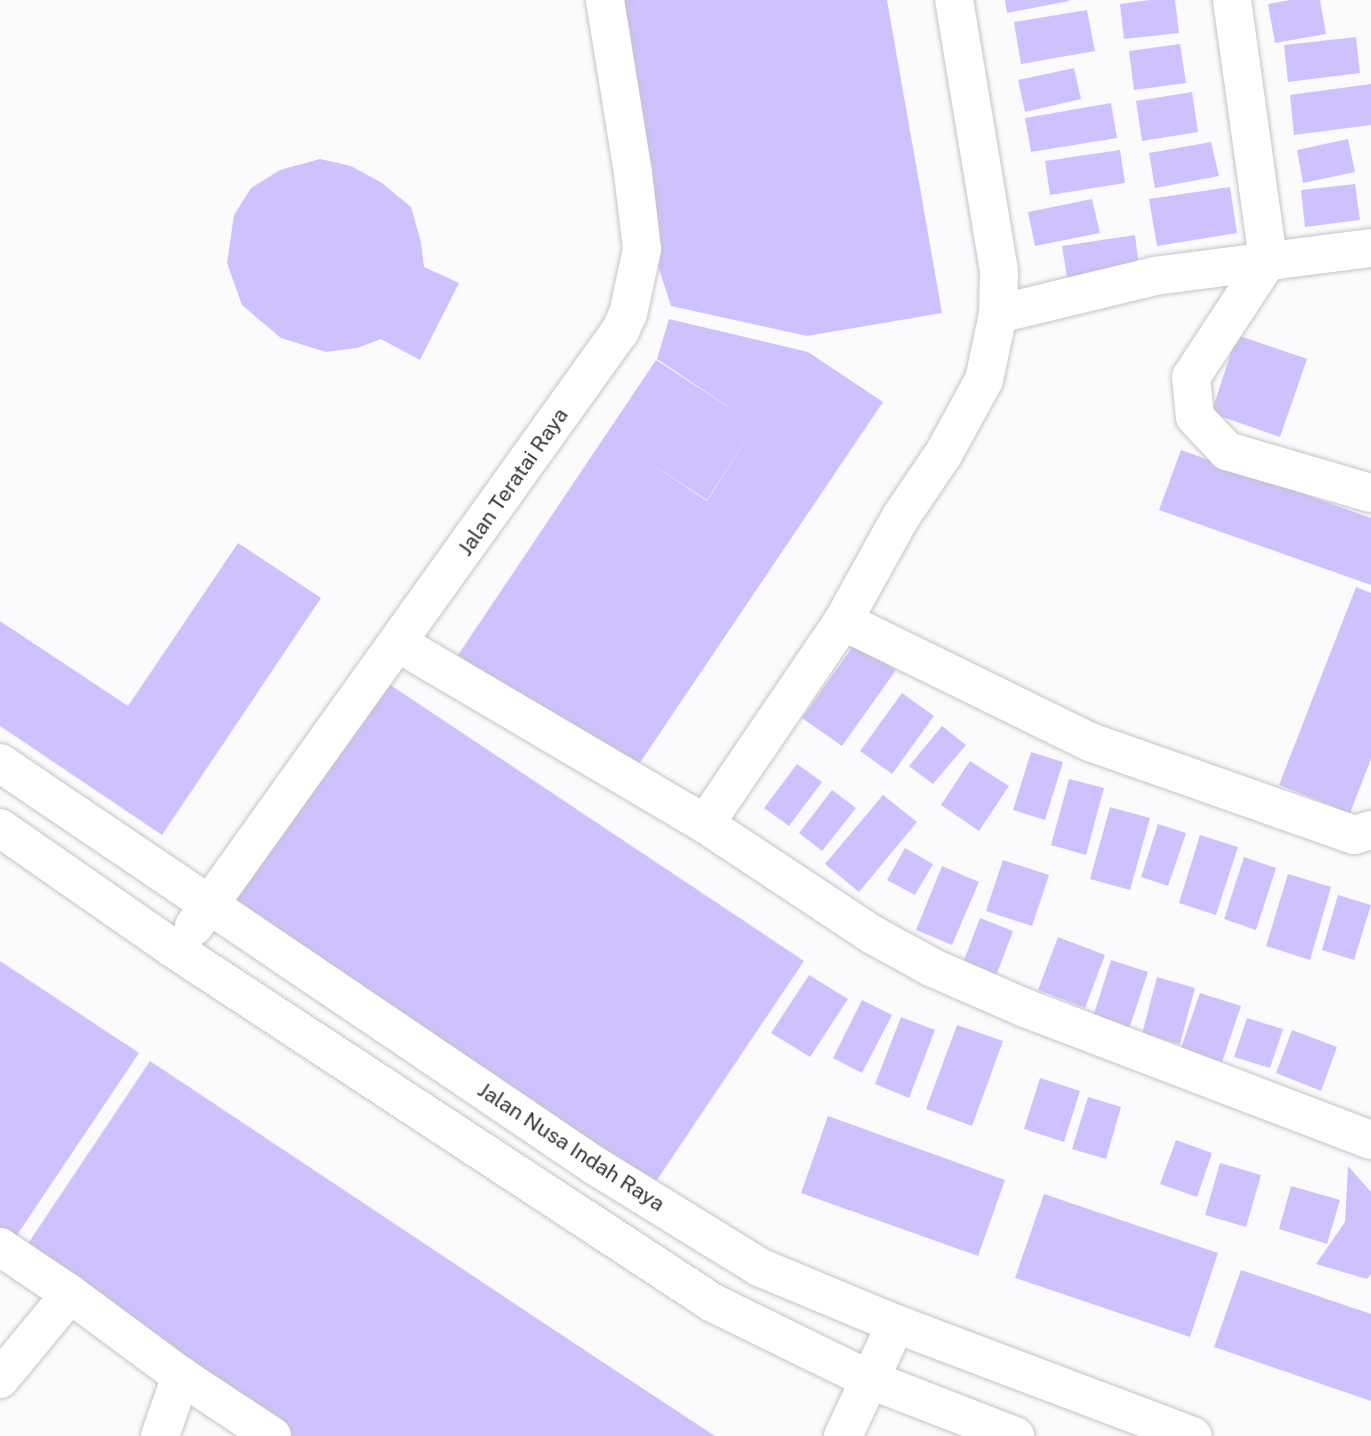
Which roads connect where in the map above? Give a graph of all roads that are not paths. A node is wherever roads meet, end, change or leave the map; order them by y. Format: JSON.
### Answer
{"nodes":[{"id":1,"x":605,"y":0,"type":"edge"},
{"id":2,"x":954,"y":0,"type":"edge"},
{"id":3,"x":1232,"y":0,"type":"edge"},
{"id":4,"x":1371,"y":248,"type":"edge"},
{"id":5,"x":1268,"y":260,"type":"junction"},
{"id":6,"x":998,"y":314,"type":"junction"},
{"id":7,"x":1371,"y":492,"type":"edge"},
{"id":8,"x":843,"y":621,"type":"junction"},
{"id":9,"x":398,"y":643,"type":"junction"},
{"id":10,"x":0,"y":763,"type":"edge"},
{"id":11,"x":705,"y":824,"type":"junction"},
{"id":12,"x":0,"y":828,"type":"edge"},
{"id":13,"x":1371,"y":830,"type":"edge"},
{"id":14,"x":210,"y":907,"type":"junction"},
{"id":15,"x":174,"y":948,"type":"junction"},
{"id":16,"x":1371,"y":1140,"type":"edge"},
{"id":17,"x":0,"y":1247,"type":"edge"},
{"id":18,"x":70,"y":1294,"type":"junction"},
{"id":19,"x":896,"y":1324,"type":"junction"},
{"id":20,"x":181,"y":1376,"type":"junction"},
{"id":21,"x":0,"y":1379,"type":"edge"},
{"id":22,"x":868,"y":1379,"type":"junction"},
{"id":23,"x":160,"y":1436,"type":"edge"},
{"id":24,"x":272,"y":1436,"type":"edge"},
{"id":25,"x":843,"y":1436,"type":"edge"},
{"id":26,"x":1015,"y":1436,"type":"edge"},
{"id":27,"x":1193,"y":1436,"type":"edge"}],
"edges":[{"from":1,"to":9,"type":"street","name":"Jalan Teratai Raya"},
{"from":2,"to":6,"type":"street"},
{"from":3,"to":5,"type":"street"},
{"from":4,"to":5,"type":"street"},
{"from":5,"to":6,"type":"street"},
{"from":5,"to":7,"type":"street"},
{"from":6,"to":8,"type":"street"},
{"from":8,"to":11,"type":"street"},
{"from":8,"to":13,"type":"street"},
{"from":9,"to":11,"type":"street"},
{"from":9,"to":14,"type":"street","name":"Jalan Teratai Raya"},
{"from":10,"to":14,"type":"street","name":"Jalan Nusa Indah Raya"},
{"from":11,"to":16,"type":"street"},
{"from":12,"to":15,"type":"street"},
{"from":14,"to":15,"type":"street","name":"Jalan Teratai Raya"},
{"from":14,"to":19,"type":"street","name":"Jalan Nusa Indah Raya"},
{"from":15,"to":22,"type":"street"},
{"from":17,"to":18,"type":"street"},
{"from":18,"to":20,"type":"street"},
{"from":18,"to":21,"type":"street"},
{"from":19,"to":22,"type":"street"},
{"from":19,"to":27,"type":"street","name":"Jalan Nusa Indah Raya"},
{"from":20,"to":23,"type":"street"},
{"from":20,"to":24,"type":"street"},
{"from":22,"to":25,"type":"street"},
{"from":22,"to":26,"type":"street"}]}
